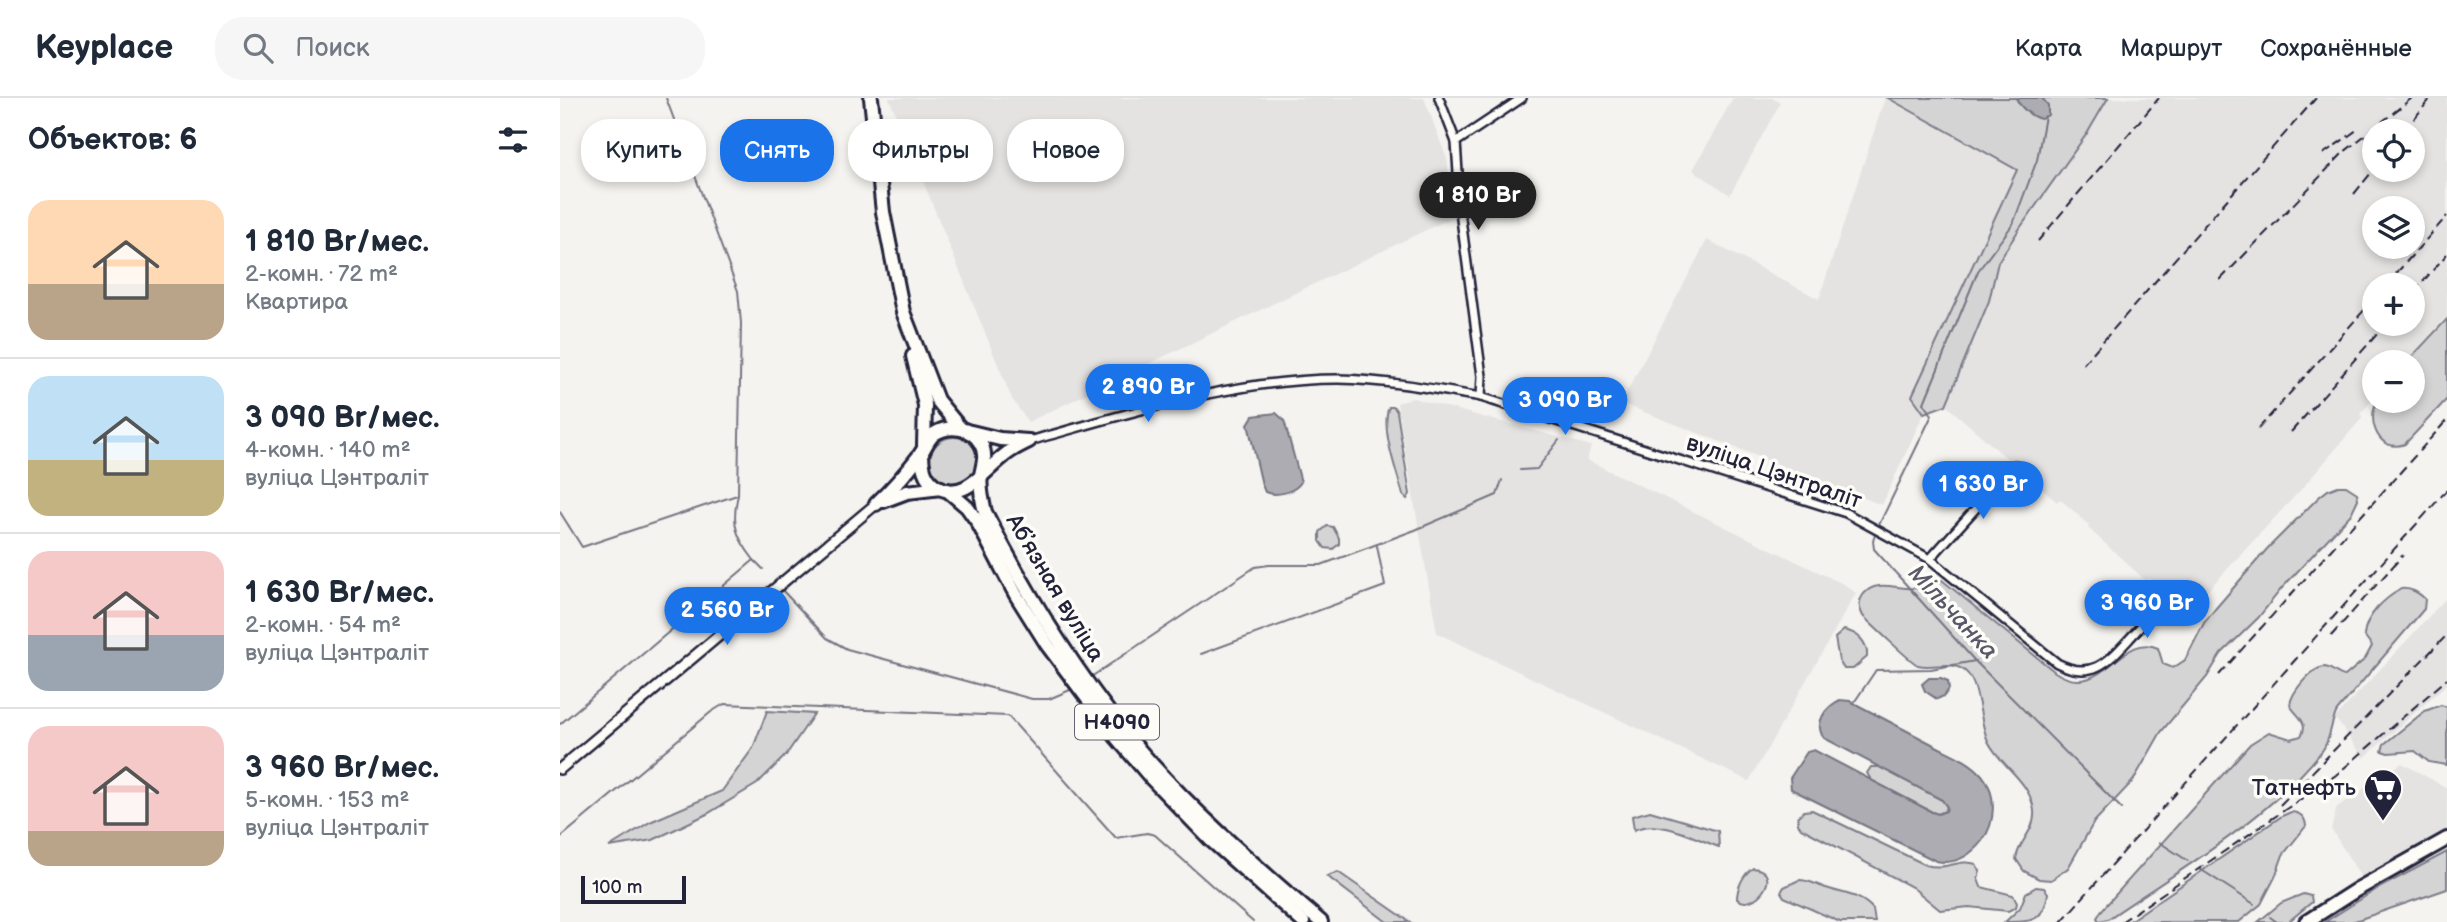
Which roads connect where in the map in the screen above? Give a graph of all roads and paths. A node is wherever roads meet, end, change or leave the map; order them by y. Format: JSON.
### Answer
{"nodes":[{"id":1,"x":871,"y":98,"type":"edge"},
{"id":2,"x":1439,"y":98,"type":"edge"},
{"id":3,"x":1522,"y":98,"type":"edge"},
{"id":4,"x":1456,"y":142,"type":"junction"},
{"id":5,"x":911,"y":331,"type":"junction"},
{"id":6,"x":1481,"y":397,"type":"junction"},
{"id":7,"x":965,"y":430,"type":"junction"},
{"id":8,"x":1029,"y":440,"type":"junction"},
{"id":9,"x":923,"y":450,"type":"junction"},
{"id":10,"x":2015,"y":465,"type":"dead end"},
{"id":11,"x":981,"y":475,"type":"junction"},
{"id":12,"x":944,"y":489,"type":"junction"},
{"id":13,"x":876,"y":504,"type":"junction"},
{"id":14,"x":1930,"y":559,"type":"junction"},
{"id":15,"x":2164,"y":601,"type":"dead end"},
{"id":16,"x":560,"y":769,"type":"edge"},
{"id":17,"x":2447,"y":839,"type":"edge"},
{"id":18,"x":1303,"y":922,"type":"edge"},
{"id":19,"x":1321,"y":922,"type":"edge"},
{"id":20,"x":2306,"y":922,"type":"edge"}],
"edges":[{"from":1,"to":5,"type":"main road","number":"Н4090"},
{"from":2,"to":4,"type":"street"},
{"from":3,"to":4,"type":"street"},
{"from":4,"to":6,"type":"street"},
{"from":5,"to":7,"type":"main road","number":"Н4090"},
{"from":5,"to":9,"type":"main road","number":"Н4090"},
{"from":6,"to":8,"type":"street","name":"вуліца Цэнтраліт"},
{"from":6,"to":14,"type":"street","name":"вуліца Цэнтраліт"},
{"from":7,"to":8,"type":"main road"},
{"from":7,"to":9,"type":"main road"},
{"from":7,"to":11,"type":"main road","number":"Н4090"},
{"from":8,"to":11,"type":"main road"},
{"from":9,"to":12,"type":"main road","number":"Н4090"},
{"from":9,"to":13,"type":"main road"},
{"from":10,"to":14,"type":"street"},
{"from":11,"to":12,"type":"main road"},
{"from":11,"to":19,"type":"main road","name":"Абʼязная вуліца","number":"Н4090"},
{"from":12,"to":13,"type":"main road"},
{"from":12,"to":18,"type":"main road","name":"Абʼязная вуліца","number":"Н4090"},
{"from":13,"to":16,"type":"street"},
{"from":14,"to":15,"type":"street","name":"вуліца Цэнтраліт"},
{"from":17,"to":20,"type":"main road"}]}
